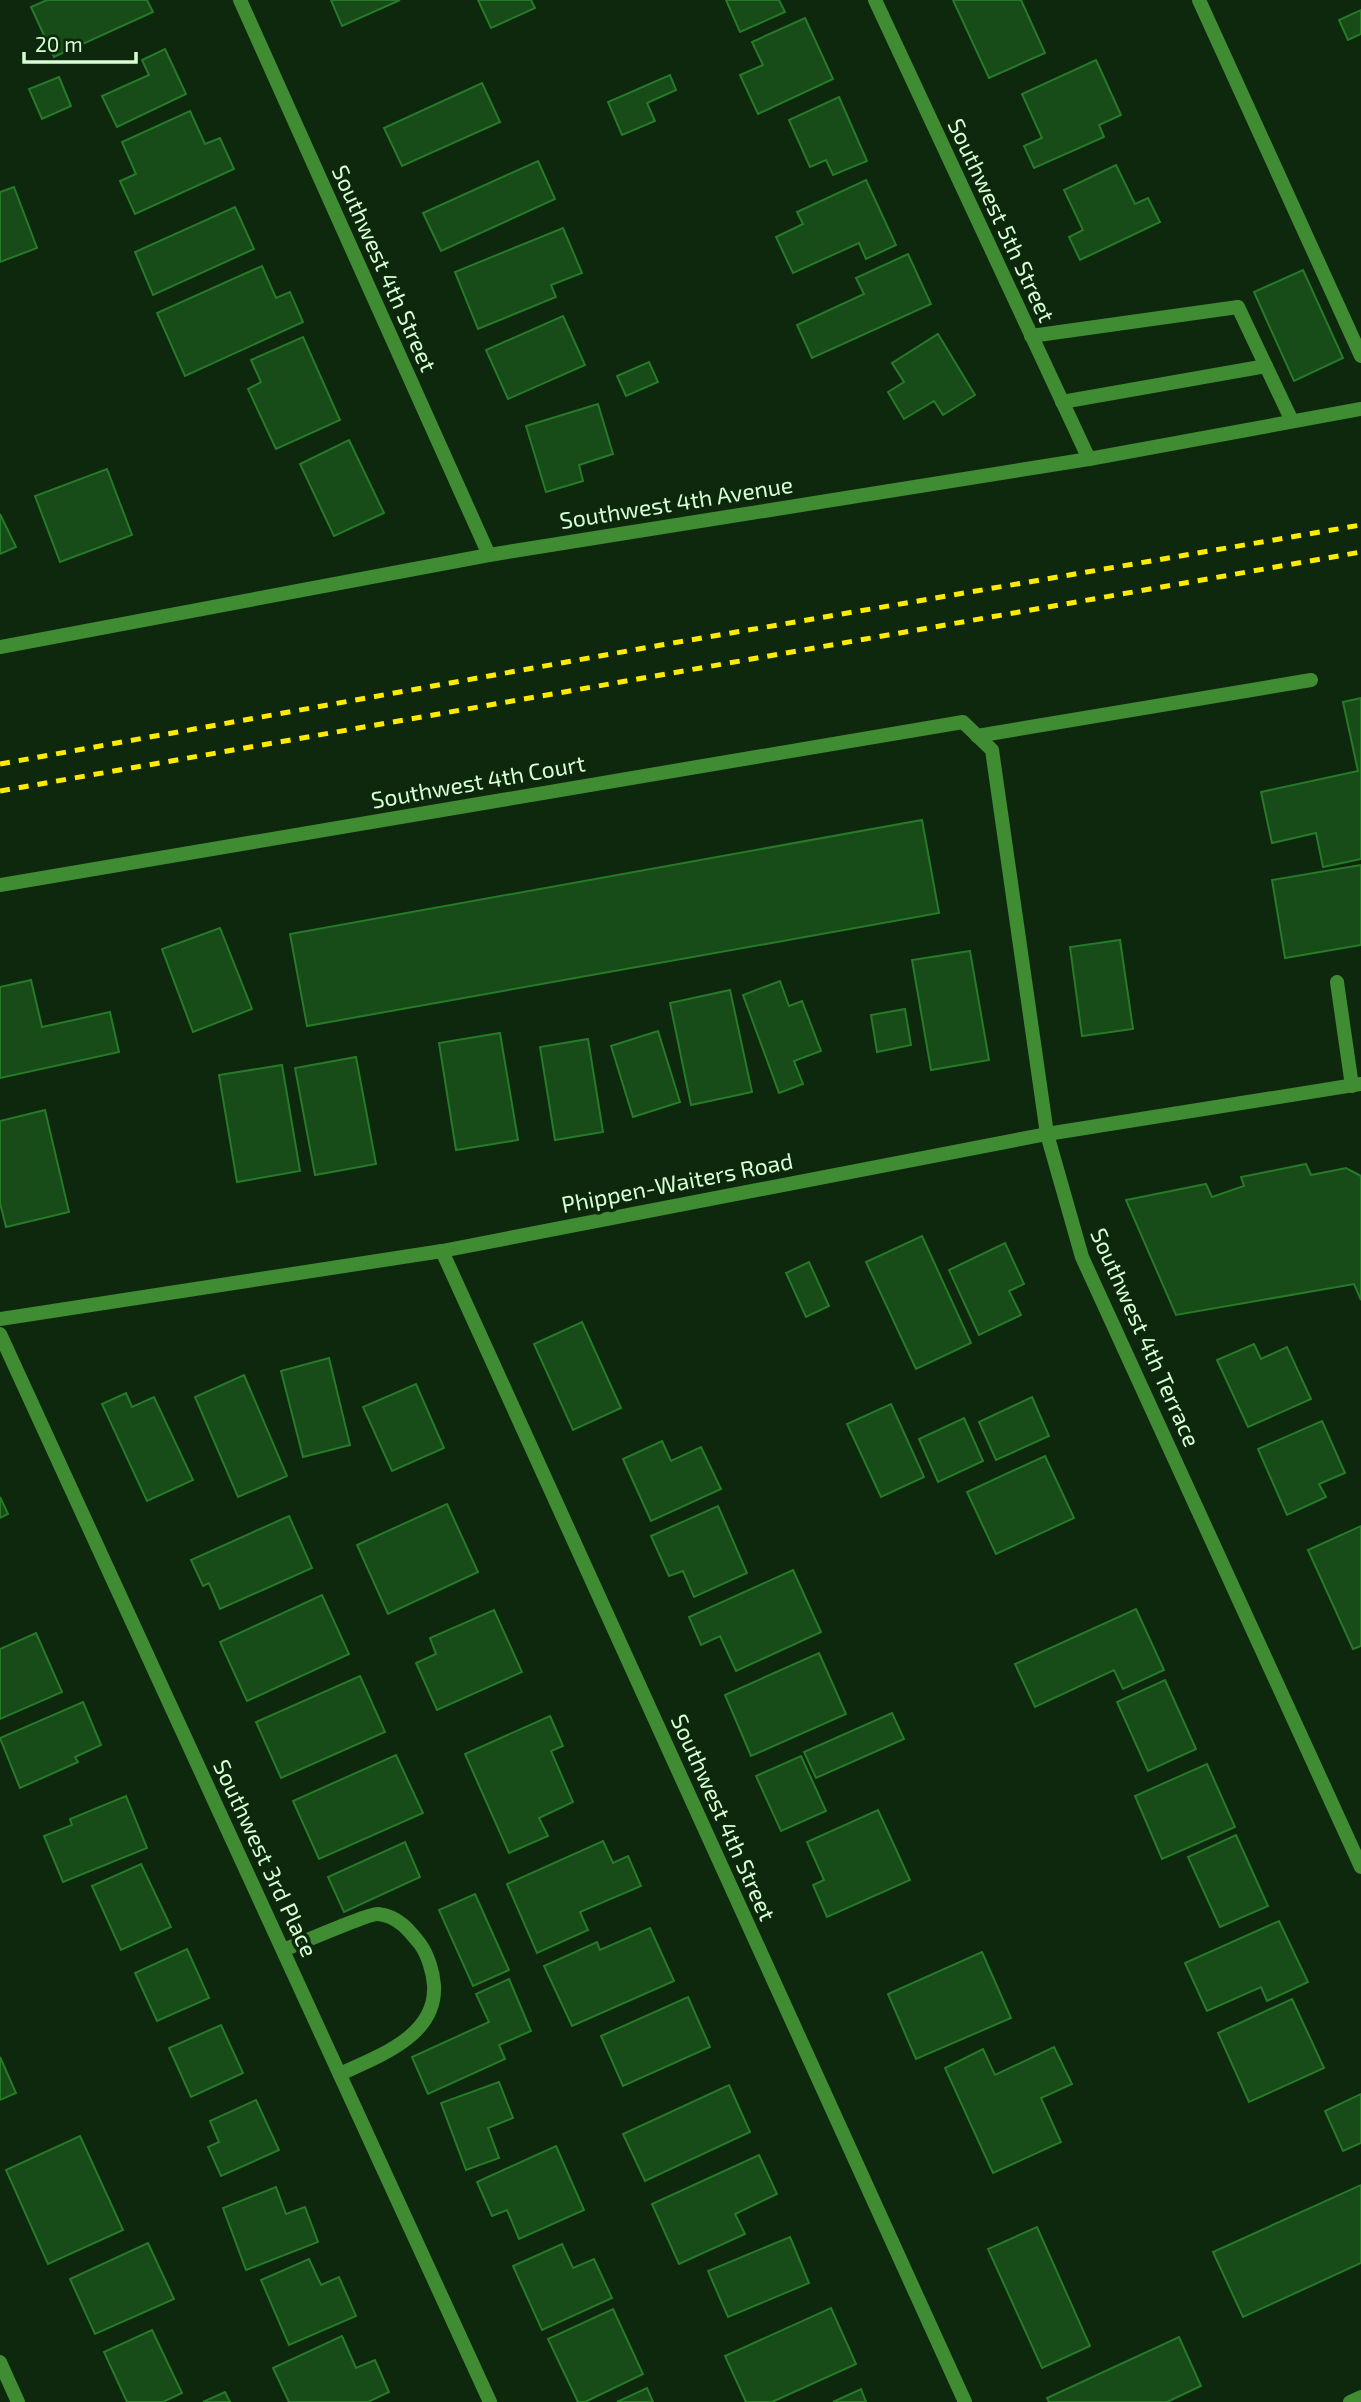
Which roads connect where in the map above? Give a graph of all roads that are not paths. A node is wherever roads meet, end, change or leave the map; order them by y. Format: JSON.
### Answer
{"nodes":[{"id":1,"x":240,"y":0,"type":"edge"},
{"id":2,"x":875,"y":0,"type":"edge"},
{"id":3,"x":1199,"y":0,"type":"edge"},
{"id":4,"x":1031,"y":336,"type":"junction"},
{"id":5,"x":1361,"y":356,"type":"edge"},
{"id":6,"x":1266,"y":366,"type":"junction"},
{"id":7,"x":1062,"y":402,"type":"junction"},
{"id":8,"x":1361,"y":409,"type":"edge"},
{"id":9,"x":1292,"y":421,"type":"junction"},
{"id":10,"x":1089,"y":458,"type":"junction"},
{"id":11,"x":489,"y":555,"type":"junction"},
{"id":12,"x":0,"y":647,"type":"edge"},
{"id":13,"x":1311,"y":680,"type":"dead end"},
{"id":14,"x":963,"y":722,"type":"joint"},
{"id":15,"x":977,"y":736,"type":"junction"},
{"id":16,"x":0,"y":885,"type":"edge"},
{"id":17,"x":1337,"y":982,"type":"dead end"},
{"id":18,"x":1356,"y":1085,"type":"edge"},
{"id":19,"x":1047,"y":1134,"type":"junction"},
{"id":20,"x":442,"y":1251,"type":"junction"},
{"id":21,"x":0,"y":1319,"type":"edge"},
{"id":22,"x":0,"y":1334,"type":"edge"},
{"id":23,"x":1361,"y":1867,"type":"edge"},
{"id":24,"x":283,"y":1950,"type":"junction"},
{"id":25,"x":340,"y":2074,"type":"junction"},
{"id":26,"x":0,"y":2362,"type":"edge"},
{"id":27,"x":1361,"y":2397,"type":"edge"},
{"id":28,"x":18,"y":2402,"type":"edge"},
{"id":29,"x":490,"y":2402,"type":"edge"},
{"id":30,"x":965,"y":2402,"type":"edge"},
{"id":31,"x":1350,"y":2402,"type":"edge"}],
"edges":[{"from":1,"to":11,"type":"street","name":"Southwest 4th Street"},
{"from":2,"to":4,"type":"street","name":"Southwest 5th Street"},
{"from":3,"to":5,"type":"street"},
{"from":4,"to":6,"type":"street"},
{"from":4,"to":7,"type":"street","name":"Southwest 5th Street"},
{"from":6,"to":7,"type":"street"},
{"from":6,"to":9,"type":"street"},
{"from":7,"to":10,"type":"street","name":"Southwest 5th Street"},
{"from":8,"to":9,"type":"street","name":"Southwest 4th Avenue"},
{"from":9,"to":10,"type":"street","name":"Southwest 4th Avenue"},
{"from":10,"to":11,"type":"street","name":"Southwest 4th Avenue"},
{"from":11,"to":12,"type":"street","name":"Southwest 4th Avenue"},
{"from":13,"to":15,"type":"street"},
{"from":14,"to":15,"type":"street","name":"Southwest 4th Terrace"},
{"from":14,"to":16,"type":"street","name":"Southwest 4th Court"},
{"from":15,"to":19,"type":"street","name":"Southwest 4th Terrace"},
{"from":17,"to":18,"type":"street"},
{"from":18,"to":19,"type":"street","name":"Phippen-Waiters Road"},
{"from":19,"to":20,"type":"street","name":"Phippen-Waiters Road"},
{"from":19,"to":23,"type":"street","name":"Southwest 4th Terrace"},
{"from":20,"to":21,"type":"street","name":"Phippen-Waiters Road"},
{"from":20,"to":30,"type":"street","name":"Southwest 4th Street"},
{"from":22,"to":24,"type":"street","name":"Southwest 3rd Place"},
{"from":24,"to":25,"type":"street","name":"Southwest 3rd Place"},
{"from":24,"to":25,"type":"street"},
{"from":25,"to":29,"type":"street","name":"Southwest 3rd Place"},
{"from":26,"to":28,"type":"street"},
{"from":27,"to":31,"type":"street"}]}
